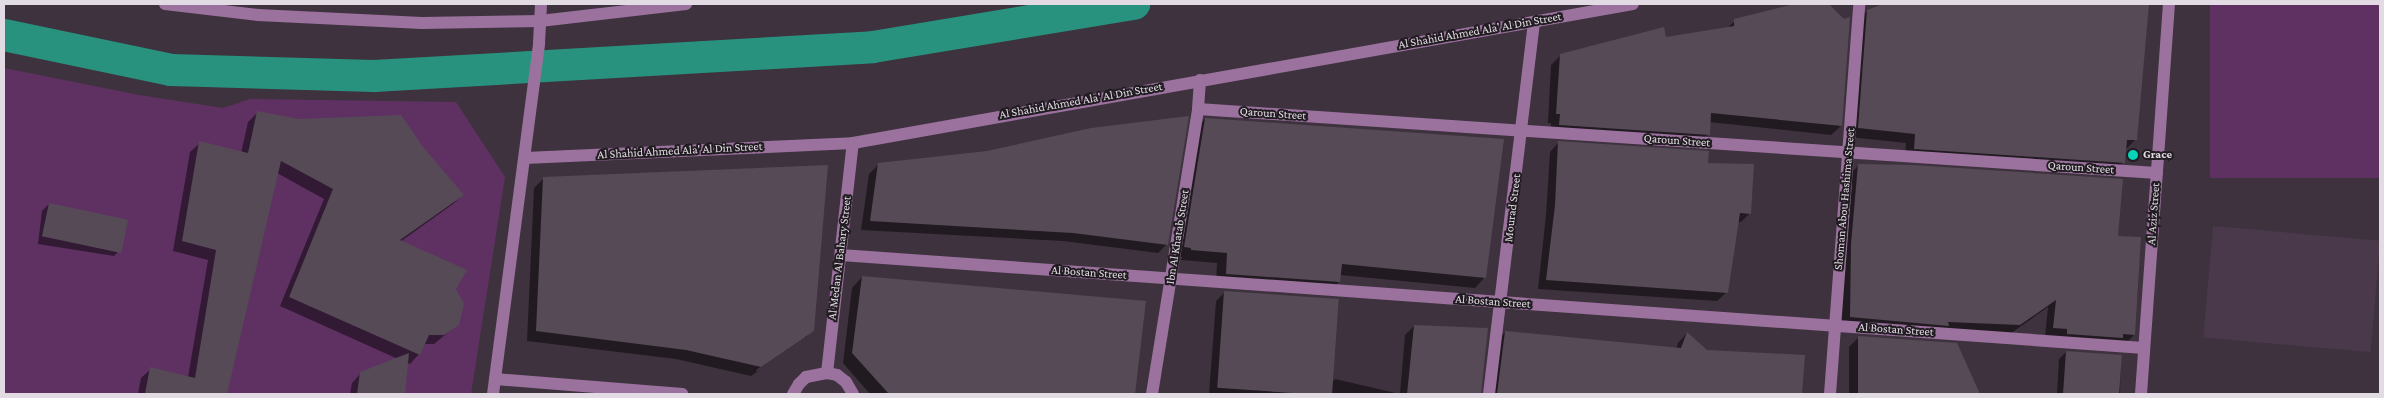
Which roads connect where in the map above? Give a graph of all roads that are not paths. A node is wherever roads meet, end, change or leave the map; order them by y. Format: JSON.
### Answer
{"nodes":[{"id":1,"x":165,"y":4,"type":"edge"},
{"id":2,"x":541,"y":4,"type":"edge"},
{"id":3,"x":686,"y":4,"type":"edge"},
{"id":4,"x":1633,"y":4,"type":"edge"},
{"id":5,"x":1859,"y":4,"type":"edge"},
{"id":6,"x":2169,"y":4,"type":"edge"},
{"id":7,"x":540,"y":22,"type":"junction"},
{"id":8,"x":1534,"y":22,"type":"junction"},
{"id":9,"x":1200,"y":80,"type":"junction"},
{"id":10,"x":1198,"y":109,"type":"junction"},
{"id":11,"x":1522,"y":131,"type":"junction"},
{"id":12,"x":853,"y":143,"type":"junction"},
{"id":13,"x":1849,"y":153,"type":"junction"},
{"id":14,"x":524,"y":158,"type":"junction"},
{"id":15,"x":2157,"y":173,"type":"junction"},
{"id":16,"x":841,"y":255,"type":"junction"},
{"id":17,"x":1171,"y":279,"type":"junction"},
{"id":18,"x":1501,"y":302,"type":"junction"},
{"id":19,"x":1835,"y":326,"type":"junction"},
{"id":20,"x":2144,"y":348,"type":"junction"},
{"id":21,"x":827,"y":372,"type":"junction"},
{"id":22,"x":495,"y":379,"type":"junction"},
{"id":23,"x":493,"y":394,"type":"edge"},
{"id":24,"x":682,"y":394,"type":"edge"},
{"id":25,"x":793,"y":394,"type":"edge"},
{"id":26,"x":853,"y":394,"type":"edge"},
{"id":27,"x":1152,"y":394,"type":"edge"},
{"id":28,"x":1490,"y":394,"type":"edge"},
{"id":29,"x":1830,"y":394,"type":"edge"},
{"id":30,"x":2141,"y":394,"type":"edge"}],
"edges":[{"from":1,"to":7,"type":"street"},
{"from":2,"to":7,"type":"street"},
{"from":3,"to":7,"type":"street"},
{"from":4,"to":8,"type":"street","name":"Al Shahid Ahmed Ala' Al Din Street"},
{"from":5,"to":13,"type":"street","name":"Shoman Abou Hashima Street"},
{"from":6,"to":15,"type":"street","name":"Al Aziz Street"},
{"from":7,"to":14,"type":"street"},
{"from":8,"to":9,"type":"street","name":"Al Shahid Ahmed Ala' Al Din Street"},
{"from":8,"to":11,"type":"street","name":"Mourad Street"},
{"from":9,"to":10,"type":"street","name":"Ibn Al Khatab Street"},
{"from":9,"to":12,"type":"street","name":"Al Shahid Ahmed Ala' Al Din Street"},
{"from":10,"to":11,"type":"street","name":"Qaroun Street"},
{"from":10,"to":17,"type":"street","name":"Ibn Al Khatab Street"},
{"from":11,"to":13,"type":"street","name":"Qaroun Street"},
{"from":11,"to":18,"type":"street","name":"Mourad Street"},
{"from":12,"to":14,"type":"street","name":"Al Shahid Ahmed Ala' Al Din Street"},
{"from":12,"to":16,"type":"street","name":"Al Medan Al Bahary Street"},
{"from":13,"to":15,"type":"street","name":"Qaroun Street"},
{"from":13,"to":19,"type":"street","name":"Shoman Abou Hashima Street"},
{"from":14,"to":22,"type":"street"},
{"from":15,"to":20,"type":"street","name":"Al Aziz Street"},
{"from":16,"to":17,"type":"street","name":"Al Bostan Street"},
{"from":16,"to":21,"type":"street","name":"Al Medan Al Bahary Street"},
{"from":17,"to":18,"type":"street","name":"Al Bostan Street"},
{"from":17,"to":27,"type":"street","name":"Ibn Al Khatab Street"},
{"from":18,"to":19,"type":"street","name":"Al Bostan Street"},
{"from":18,"to":28,"type":"street","name":"Mourad Street"},
{"from":19,"to":20,"type":"street","name":"Al Bostan Street"},
{"from":19,"to":29,"type":"street","name":"Shoman Abou Hashima Street"},
{"from":20,"to":30,"type":"street","name":"Al Aziz Street"},
{"from":21,"to":25,"type":"street"},
{"from":21,"to":26,"type":"street"},
{"from":22,"to":23,"type":"street"},
{"from":22,"to":24,"type":"street"}]}
